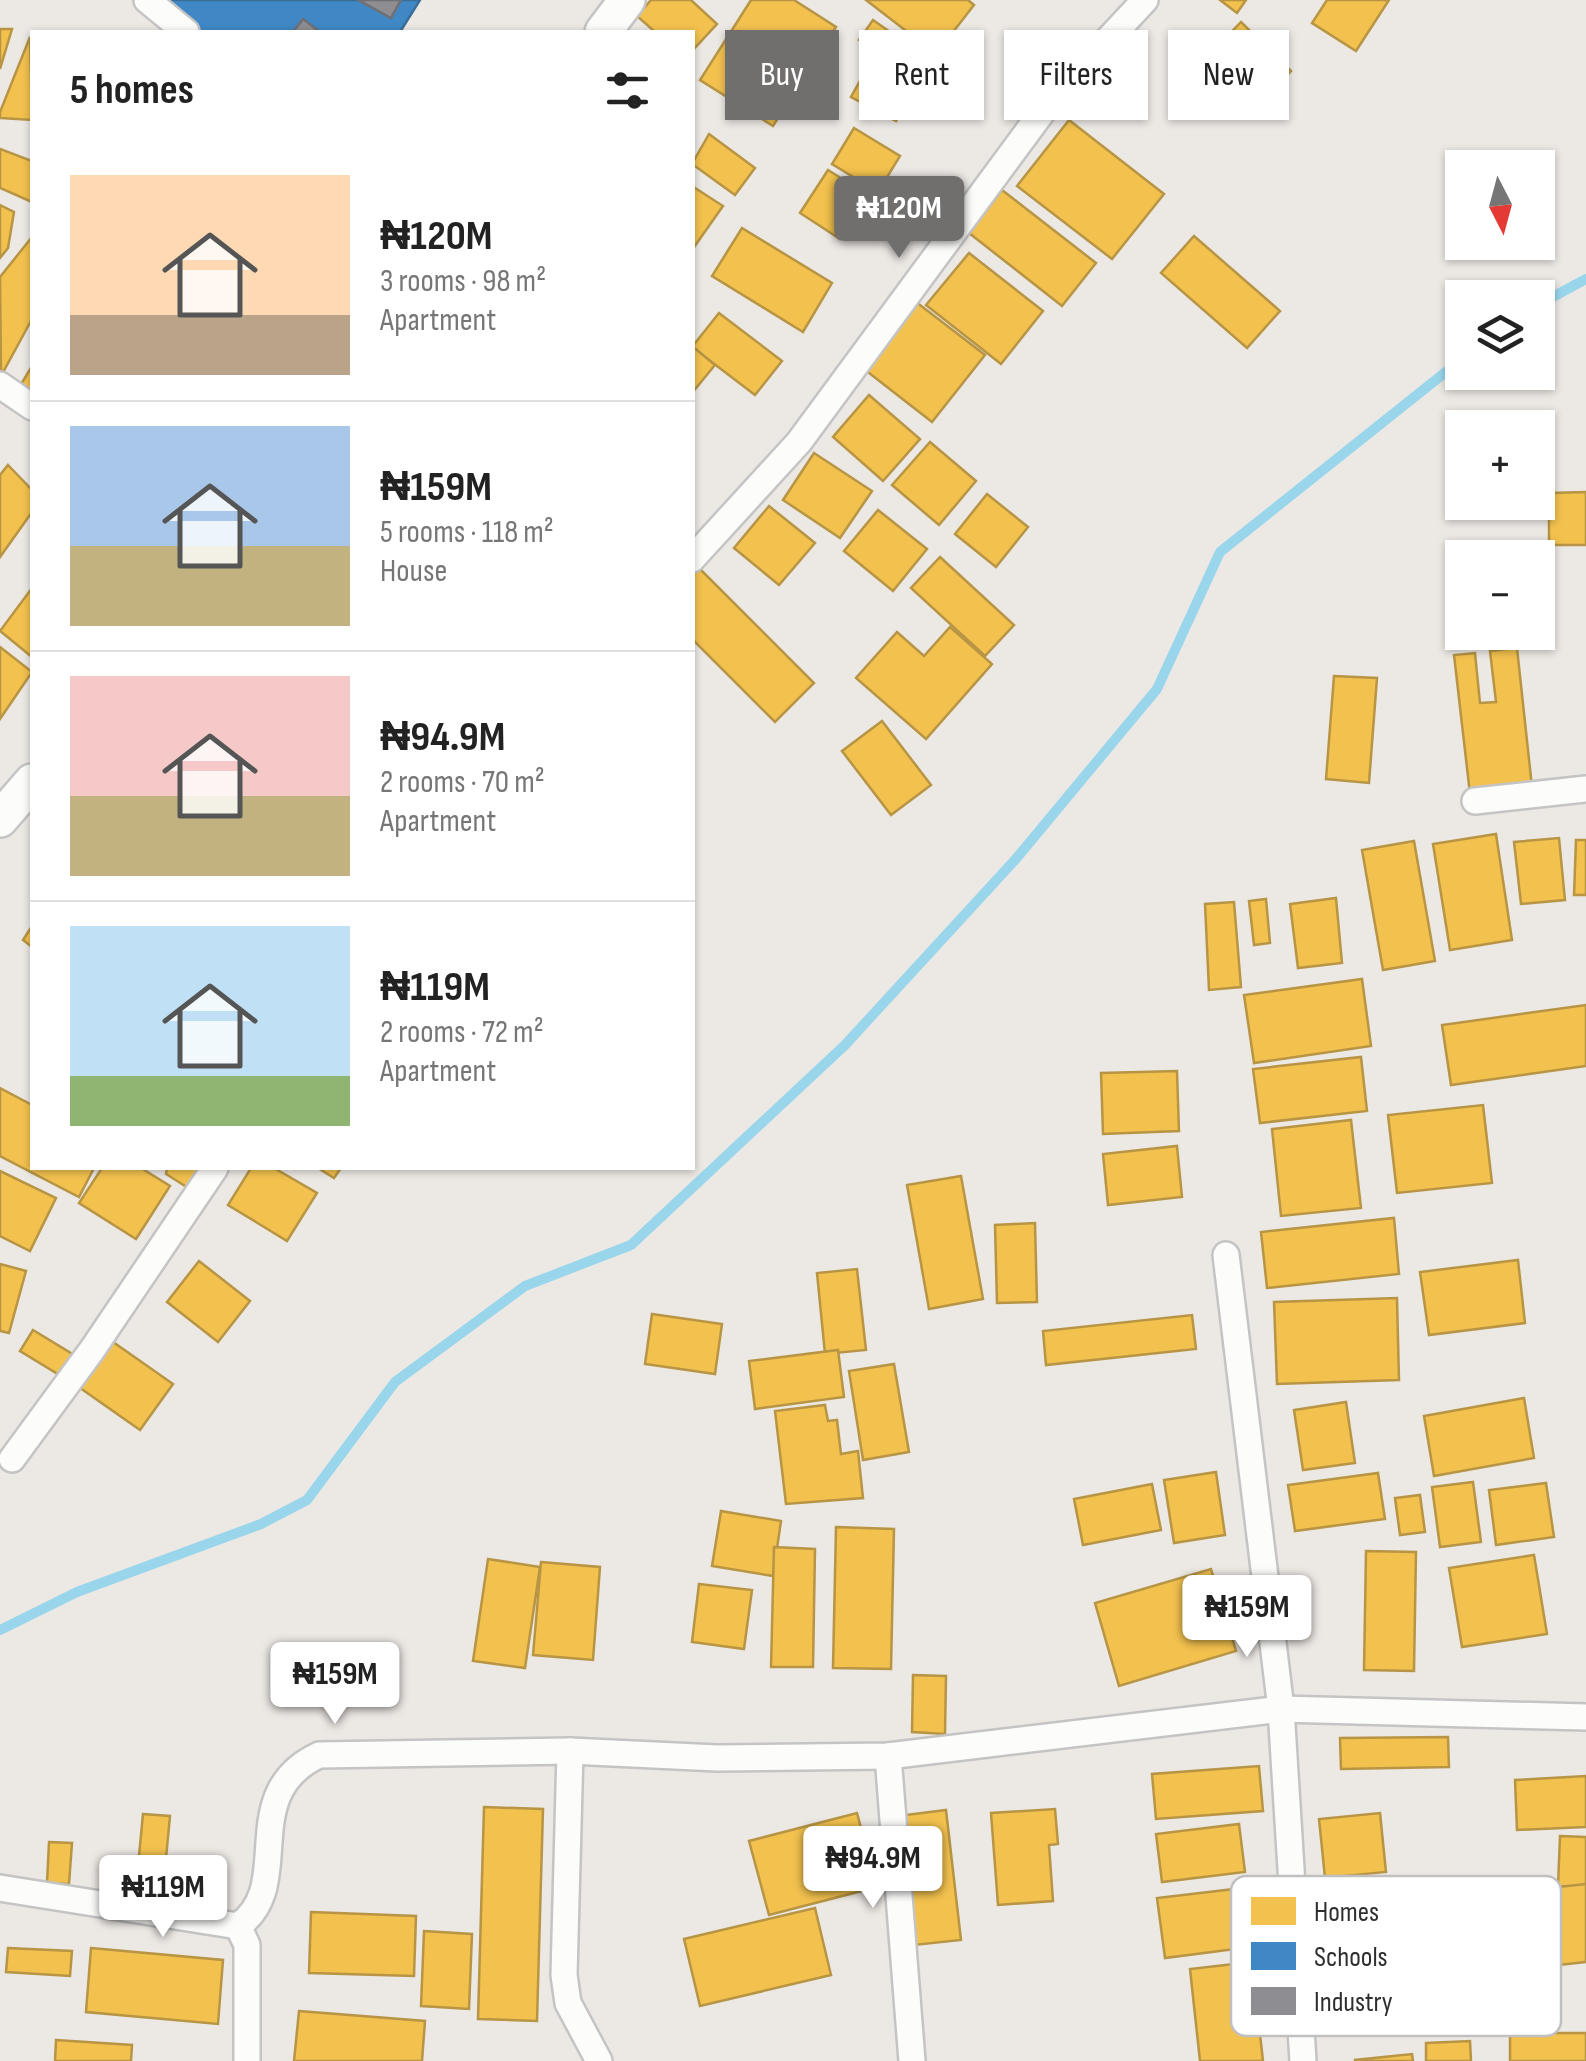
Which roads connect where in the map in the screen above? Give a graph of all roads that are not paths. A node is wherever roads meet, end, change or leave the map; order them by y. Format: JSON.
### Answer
{"nodes":[{"id":1,"x":146,"y":0,"type":"edge"},
{"id":2,"x":626,"y":0,"type":"edge"},
{"id":3,"x":1145,"y":0,"type":"edge"},
{"id":4,"x":184,"y":30,"type":"edge"},
{"id":5,"x":604,"y":30,"type":"edge"},
{"id":6,"x":0,"y":385,"type":"edge"},
{"id":7,"x":30,"y":406,"type":"edge"},
{"id":8,"x":695,"y":556,"type":"edge"},
{"id":9,"x":30,"y":784,"type":"edge"},
{"id":10,"x":1586,"y":789,"type":"edge"},
{"id":11,"x":1475,"y":801,"type":"dead end"},
{"id":12,"x":0,"y":819,"type":"edge"},
{"id":13,"x":213,"y":1170,"type":"edge"},
{"id":14,"x":1226,"y":1256,"type":"dead end"},
{"id":15,"x":12,"y":1459,"type":"dead end"},
{"id":16,"x":1281,"y":1709,"type":"junction"},
{"id":17,"x":1586,"y":1716,"type":"edge"},
{"id":18,"x":570,"y":1751,"type":"junction"},
{"id":19,"x":888,"y":1756,"type":"junction"},
{"id":20,"x":1291,"y":1876,"type":"edge"},
{"id":21,"x":0,"y":1888,"type":"edge"},
{"id":22,"x":238,"y":1926,"type":"junction"},
{"id":23,"x":1301,"y":2036,"type":"edge"},
{"id":24,"x":247,"y":2061,"type":"edge"},
{"id":25,"x":599,"y":2061,"type":"edge"},
{"id":26,"x":912,"y":2061,"type":"edge"},
{"id":27,"x":1303,"y":2061,"type":"edge"}],
"edges":[{"from":1,"to":4,"type":"street"},
{"from":2,"to":5,"type":"main road"},
{"from":3,"to":8,"type":"street"},
{"from":6,"to":7,"type":"street"},
{"from":9,"to":12,"type":"main road"},
{"from":10,"to":11,"type":"street"},
{"from":13,"to":15,"type":"street"},
{"from":14,"to":16,"type":"street"},
{"from":16,"to":17,"type":"street"},
{"from":16,"to":19,"type":"street"},
{"from":16,"to":20,"type":"street"},
{"from":18,"to":19,"type":"street"},
{"from":18,"to":22,"type":"street"},
{"from":18,"to":25,"type":"street"},
{"from":19,"to":26,"type":"street"},
{"from":21,"to":22,"type":"street"},
{"from":22,"to":24,"type":"street"},
{"from":23,"to":27,"type":"street"}]}
